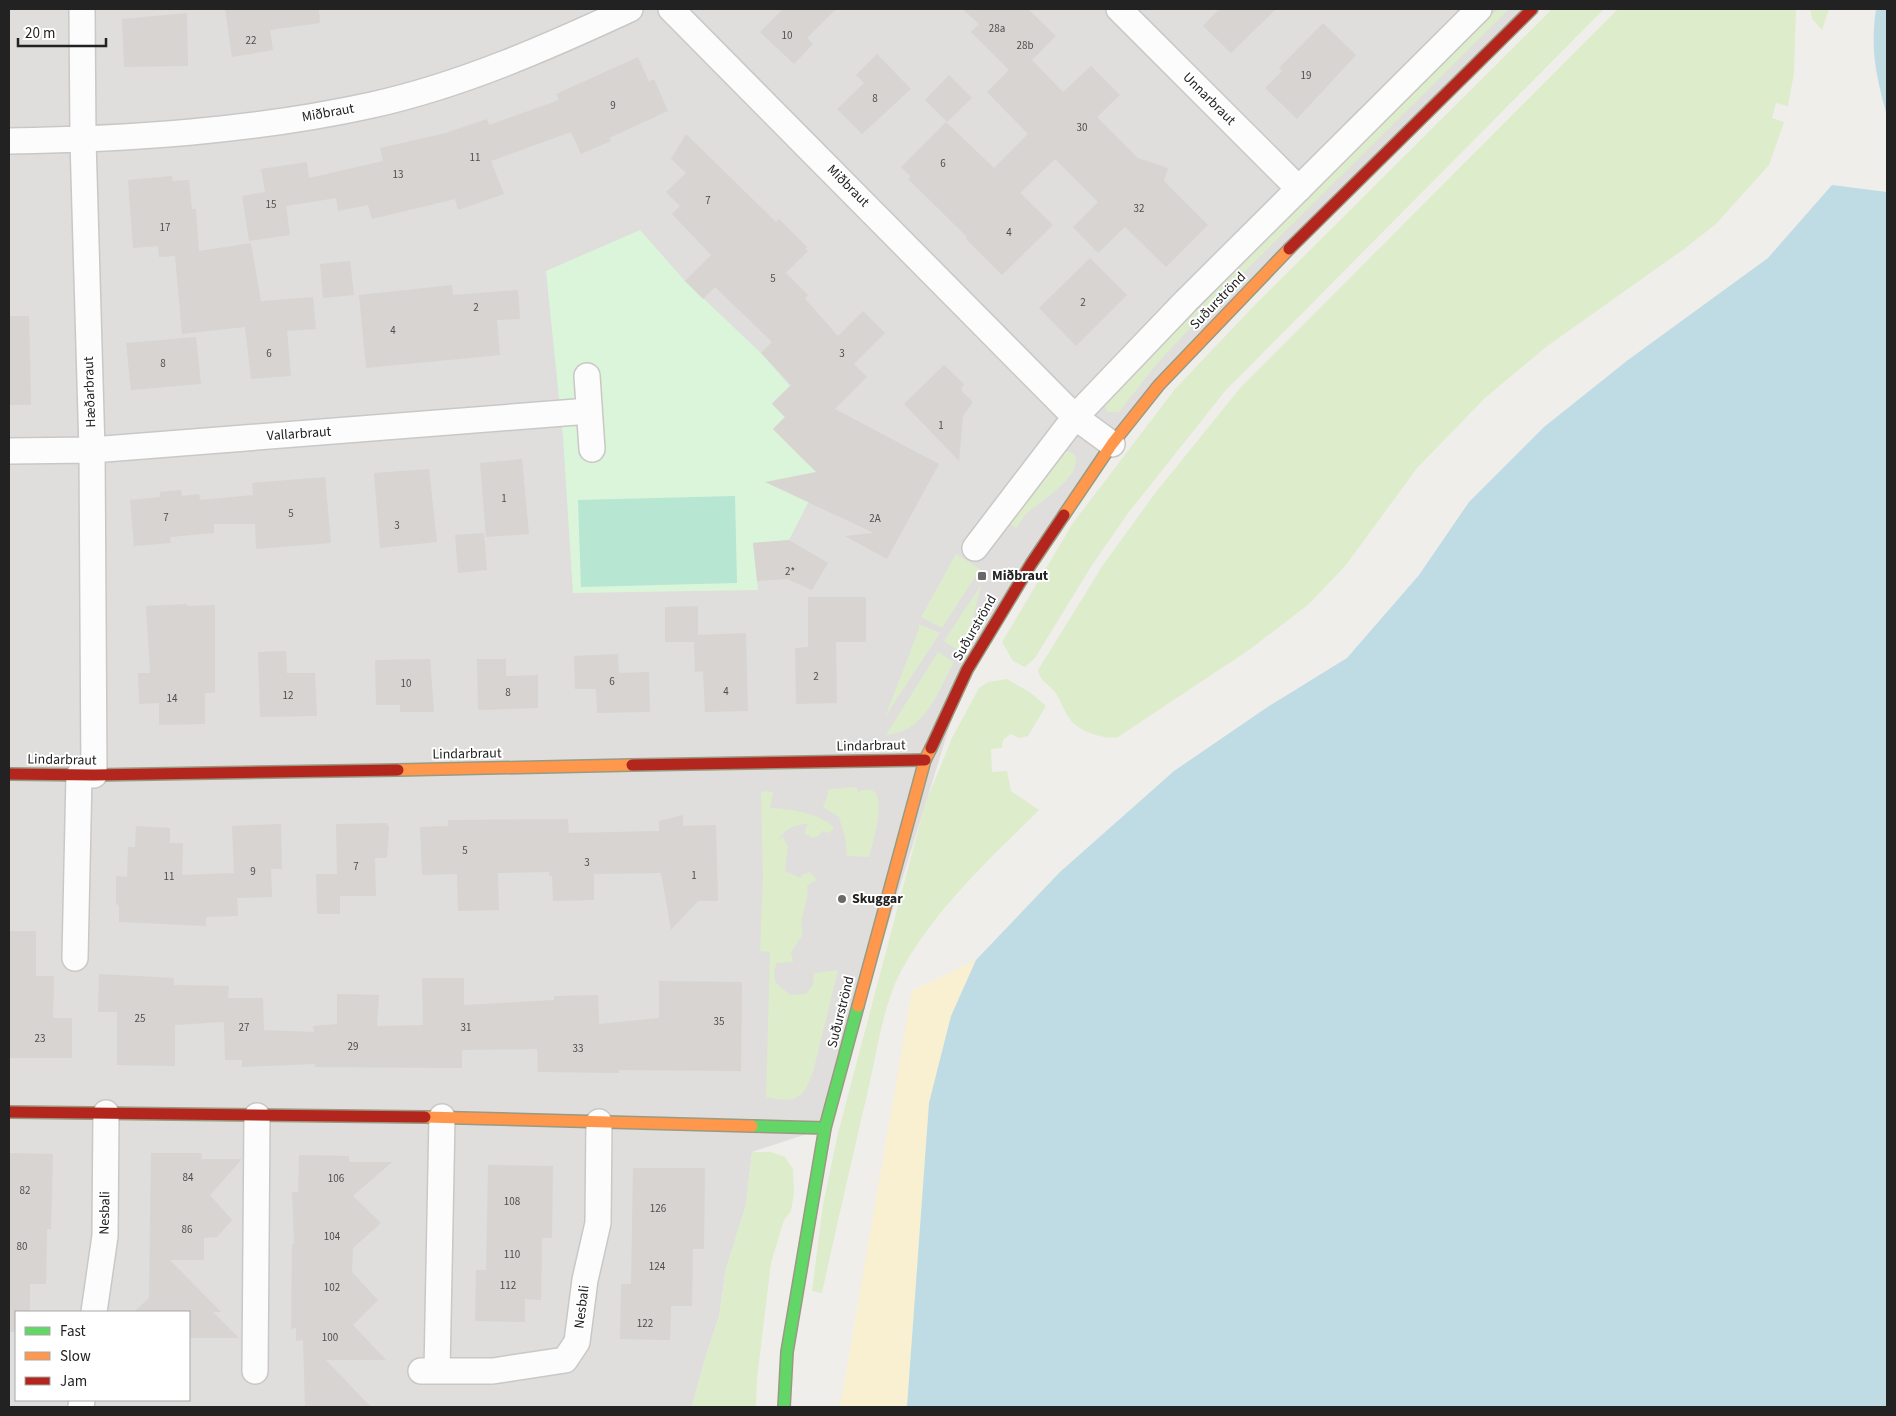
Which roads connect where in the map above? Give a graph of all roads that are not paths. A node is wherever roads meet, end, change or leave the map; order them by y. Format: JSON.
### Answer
{"nodes":[{"id":1,"x":82,"y":9,"type":"edge"},
{"id":2,"x":630,"y":9,"type":"edge"},
{"id":3,"x":671,"y":9,"type":"edge"},
{"id":4,"x":1119,"y":9,"type":"edge"},
{"id":5,"x":1480,"y":9,"type":"edge"},
{"id":6,"x":1532,"y":9,"type":"edge"},
{"id":7,"x":83,"y":140,"type":"junction"},
{"id":8,"x":9,"y":141,"type":"edge"},
{"id":9,"x":1299,"y":189,"type":"junction"},
{"id":10,"x":586,"y":376,"type":"dead end"},
{"id":11,"x":589,"y":411,"type":"junction"},
{"id":12,"x":1075,"y":417,"type":"junction"},
{"id":13,"x":1112,"y":444,"type":"junction"},
{"id":14,"x":592,"y":449,"type":"dead end"},
{"id":15,"x":92,"y":450,"type":"junction"},
{"id":16,"x":9,"y":451,"type":"edge"},
{"id":17,"x":975,"y":548,"type":"dead end"},
{"id":18,"x":925,"y":760,"type":"junction"},
{"id":19,"x":9,"y":774,"type":"edge"},
{"id":20,"x":87,"y":775,"type":"junction"},
{"id":21,"x":75,"y":958,"type":"dead end"},
{"id":22,"x":9,"y":1112,"type":"edge"},
{"id":23,"x":106,"y":1113,"type":"junction"},
{"id":24,"x":257,"y":1116,"type":"junction"},
{"id":25,"x":442,"y":1117,"type":"junction"},
{"id":26,"x":599,"y":1122,"type":"junction"},
{"id":27,"x":825,"y":1128,"type":"junction"},
{"id":28,"x":94,"y":1311,"type":"edge"},
{"id":29,"x":255,"y":1371,"type":"dead end"},
{"id":30,"x":784,"y":1407,"type":"edge"}],
"edges":[{"from":1,"to":7,"type":"street","name":"Hæðarbraut"},
{"from":2,"to":7,"type":"street","name":"Miðbraut"},
{"from":3,"to":12,"type":"street","name":"Miðbraut"},
{"from":4,"to":9,"type":"street","name":"Unnarbraut"},
{"from":5,"to":9,"type":"street"},
{"from":6,"to":13,"type":"street","name":"Suðurströnd"},
{"from":7,"to":8,"type":"street","name":"Miðbraut"},
{"from":7,"to":15,"type":"street","name":"Hæðarbraut"},
{"from":9,"to":12,"type":"street"},
{"from":10,"to":11,"type":"street"},
{"from":11,"to":14,"type":"street"},
{"from":11,"to":15,"type":"street","name":"Vallarbraut"},
{"from":12,"to":13,"type":"street","name":"Miðbraut"},
{"from":12,"to":17,"type":"street"},
{"from":13,"to":18,"type":"street","name":"Suðurströnd"},
{"from":15,"to":16,"type":"street","name":"Vallarbraut"},
{"from":15,"to":20,"type":"street","name":"Hæðarbraut"},
{"from":18,"to":20,"type":"street","name":"Lindarbraut"},
{"from":18,"to":27,"type":"street","name":"Suðurströnd"},
{"from":19,"to":20,"type":"street","name":"Lindarbraut"},
{"from":20,"to":21,"type":"street","name":"Hæðarbraut"},
{"from":22,"to":23,"type":"street"},
{"from":23,"to":24,"type":"street"},
{"from":23,"to":28,"type":"street","name":"Nesbali"},
{"from":24,"to":25,"type":"street"},
{"from":24,"to":29,"type":"street"},
{"from":25,"to":26,"type":"street"},
{"from":25,"to":26,"type":"street","name":"Nesbali"},
{"from":26,"to":27,"type":"street"},
{"from":27,"to":30,"type":"street","name":"Suðurströnd"}]}
